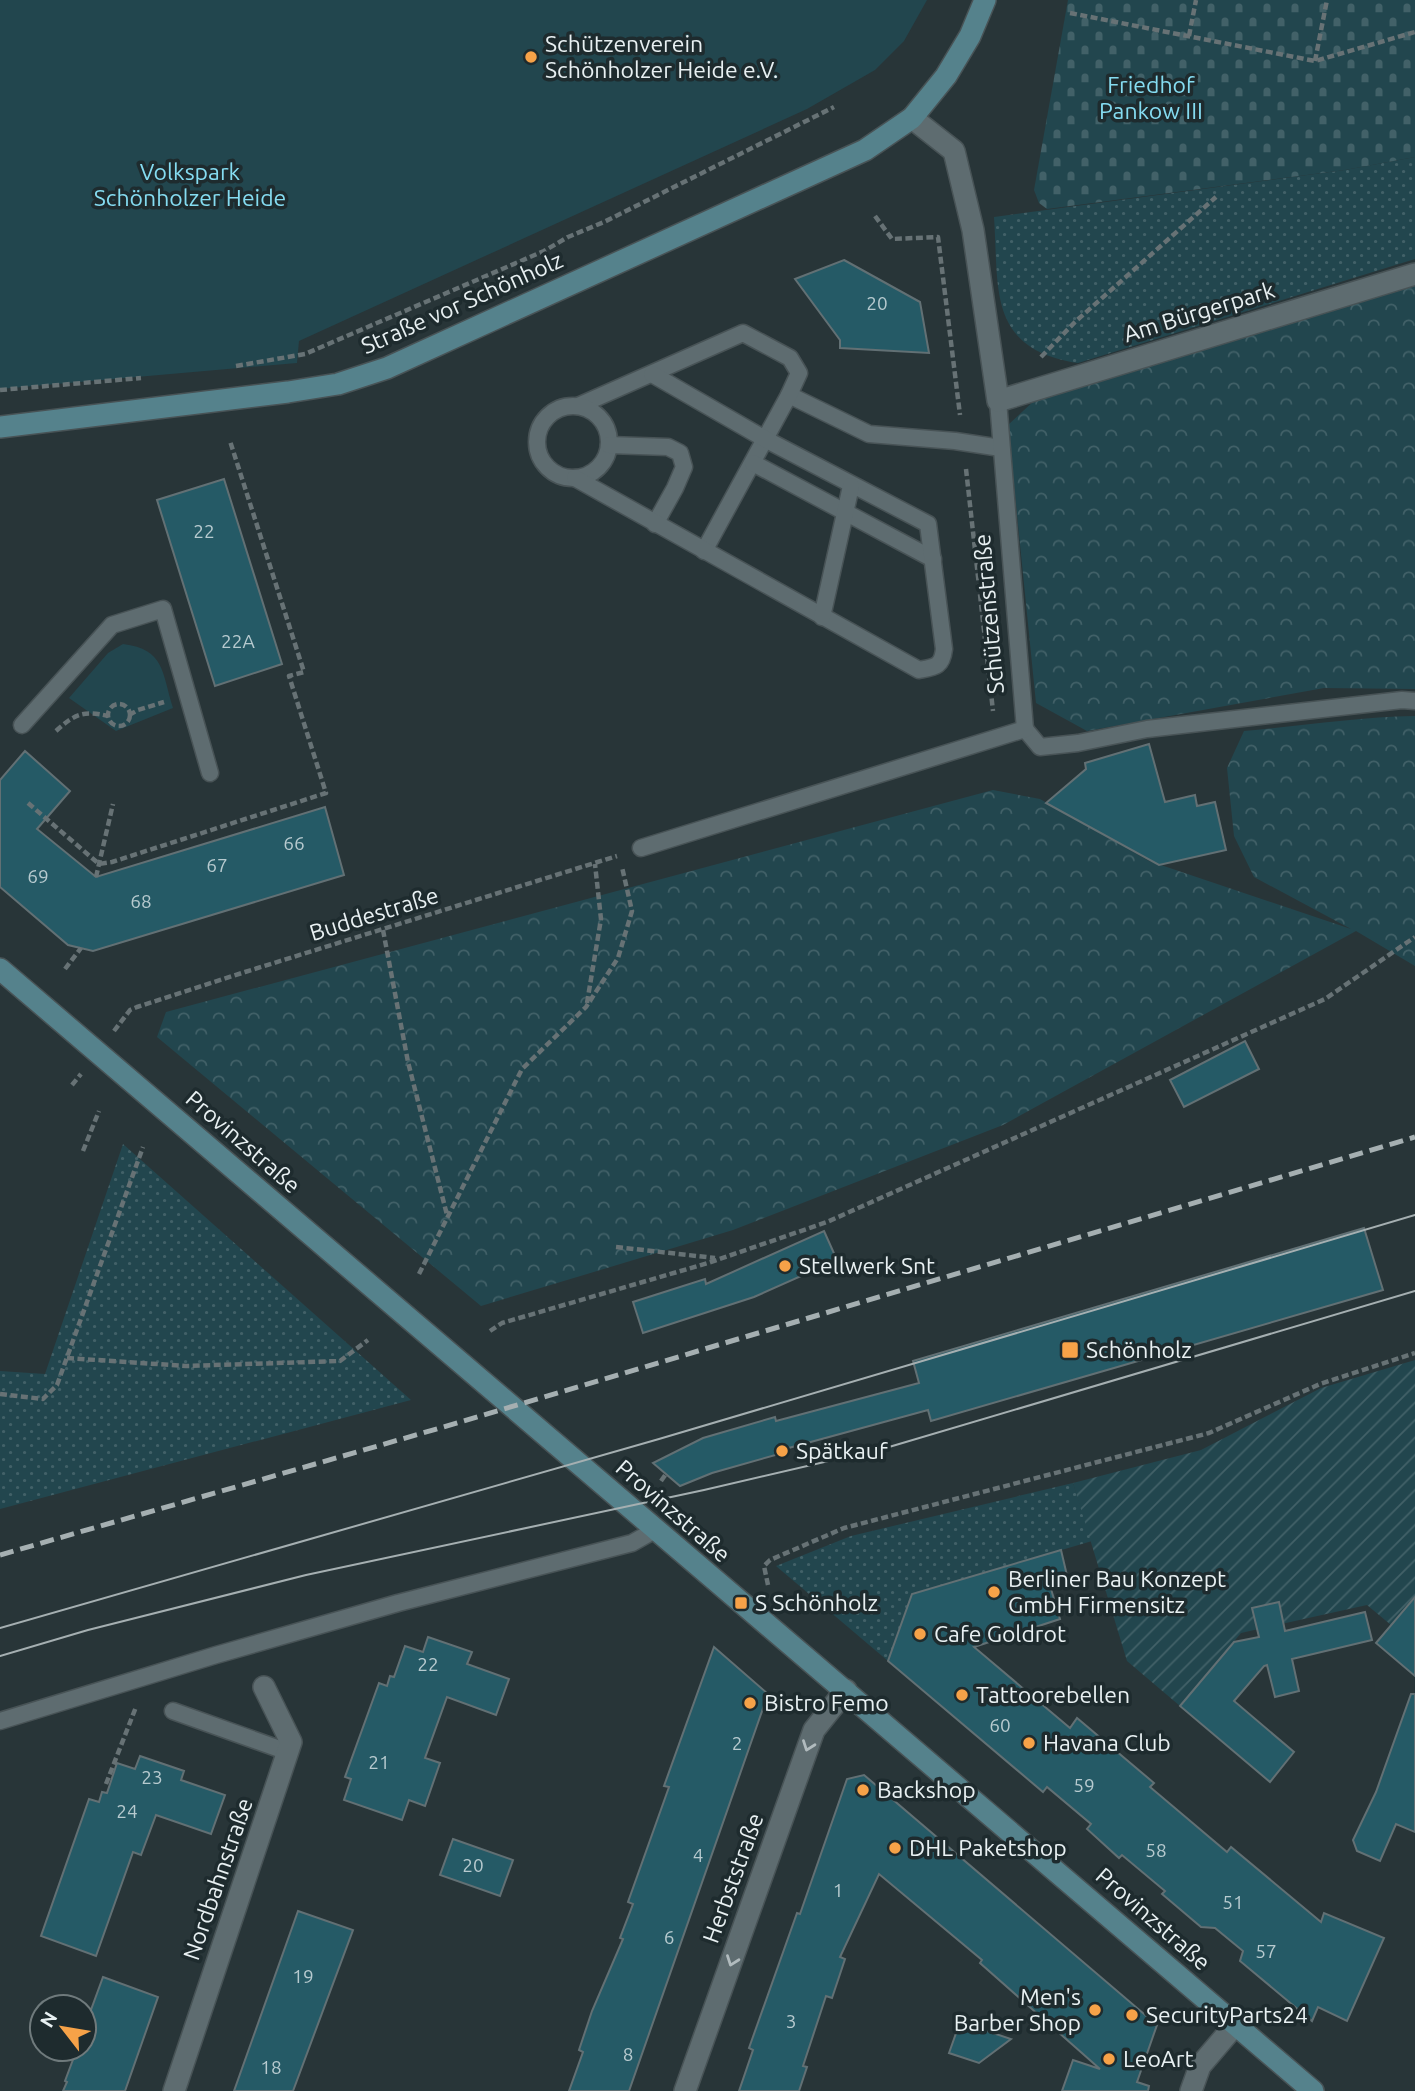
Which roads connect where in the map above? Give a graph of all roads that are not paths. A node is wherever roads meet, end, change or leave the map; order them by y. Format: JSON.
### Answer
{"nodes":[{"id":1,"x":985,"y":0,"type":"edge"},
{"id":2,"x":912,"y":118,"type":"junction"},
{"id":3,"x":1415,"y":274,"type":"edge"},
{"id":4,"x":652,"y":374,"type":"junction"},
{"id":5,"x":789,"y":395,"type":"junction"},
{"id":6,"x":998,"y":401,"type":"junction"},
{"id":7,"x":578,"y":406,"type":"junction"},
{"id":8,"x":0,"y":427,"type":"edge"},
{"id":9,"x":765,"y":439,"type":"junction"},
{"id":10,"x":609,"y":445,"type":"junction"},
{"id":11,"x":1001,"y":448,"type":"junction"},
{"id":12,"x":753,"y":463,"type":"junction"},
{"id":13,"x":575,"y":478,"type":"junction"},
{"id":14,"x":851,"y":486,"type":"junction"},
{"id":15,"x":846,"y":513,"type":"junction"},
{"id":16,"x":655,"y":524,"type":"junction"},
{"id":17,"x":704,"y":551,"type":"junction"},
{"id":18,"x":933,"y":559,"type":"junction"},
{"id":19,"x":822,"y":617,"type":"junction"},
{"id":20,"x":1415,"y":701,"type":"edge"},
{"id":21,"x":22,"y":725,"type":"dead end"},
{"id":22,"x":1025,"y":729,"type":"junction"},
{"id":23,"x":210,"y":773,"type":"dead end"},
{"id":24,"x":641,"y":848,"type":"dead end"},
{"id":25,"x":0,"y":969,"type":"edge"},
{"id":26,"x":655,"y":1530,"type":"junction"},
{"id":27,"x":264,"y":1687,"type":"dead end"},
{"id":28,"x":846,"y":1690,"type":"junction"},
{"id":29,"x":173,"y":1711,"type":"road end"},
{"id":30,"x":0,"y":1721,"type":"edge"},
{"id":31,"x":288,"y":1752,"type":"junction"},
{"id":32,"x":1235,"y":2025,"type":"junction"},
{"id":33,"x":174,"y":2091,"type":"edge"},
{"id":34,"x":685,"y":2091,"type":"edge"},
{"id":35,"x":1191,"y":2091,"type":"edge"},
{"id":36,"x":1313,"y":2091,"type":"edge"}],
"edges":[{"from":1,"to":2,"type":"main road","name":"Straße vor Schönholz"},
{"from":2,"to":6,"type":"street","name":"Schützenstraße"},
{"from":2,"to":8,"type":"main road","name":"Straße vor Schönholz"},
{"from":3,"to":6,"type":"street","name":"Am Bürgerpark"},
{"from":4,"to":5,"type":"lane"},
{"from":4,"to":7,"type":"lane"},
{"from":4,"to":9,"type":"lane"},
{"from":5,"to":9,"type":"lane"},
{"from":5,"to":11,"type":"lane"},
{"from":6,"to":11,"type":"lane","name":"Schützenstraße"},
{"from":7,"to":10,"type":"lane"},
{"from":7,"to":13,"type":"lane"},
{"from":9,"to":12,"type":"lane"},
{"from":9,"to":14,"type":"lane"},
{"from":10,"to":13,"type":"lane"},
{"from":10,"to":16,"type":"lane"},
{"from":11,"to":22,"type":"lane","name":"Schützenstraße"},
{"from":12,"to":15,"type":"lane"},
{"from":12,"to":17,"type":"lane"},
{"from":13,"to":16,"type":"lane"},
{"from":14,"to":15,"type":"lane"},
{"from":14,"to":18,"type":"lane"},
{"from":15,"to":18,"type":"lane"},
{"from":15,"to":19,"type":"lane"},
{"from":16,"to":17,"type":"lane"},
{"from":17,"to":19,"type":"lane"},
{"from":18,"to":19,"type":"lane"},
{"from":20,"to":22,"type":"lane"},
{"from":21,"to":23,"type":"lane"},
{"from":22,"to":24,"type":"lane"},
{"from":25,"to":26,"type":"main road","name":"Provinzstraße"},
{"from":26,"to":28,"type":"main road","name":"Provinzstraße"},
{"from":26,"to":30,"type":"lane"},
{"from":27,"to":31,"type":"street"},
{"from":28,"to":32,"type":"main road","name":"Provinzstraße"},
{"from":28,"to":34,"type":"street","name":"Herbststraße","one_way":true},
{"from":29,"to":31,"type":"lane"},
{"from":31,"to":33,"type":"street","name":"Nordbahnstraße"},
{"from":32,"to":35,"type":"street"},
{"from":32,"to":36,"type":"main road","name":"Provinzstraße"}]}
